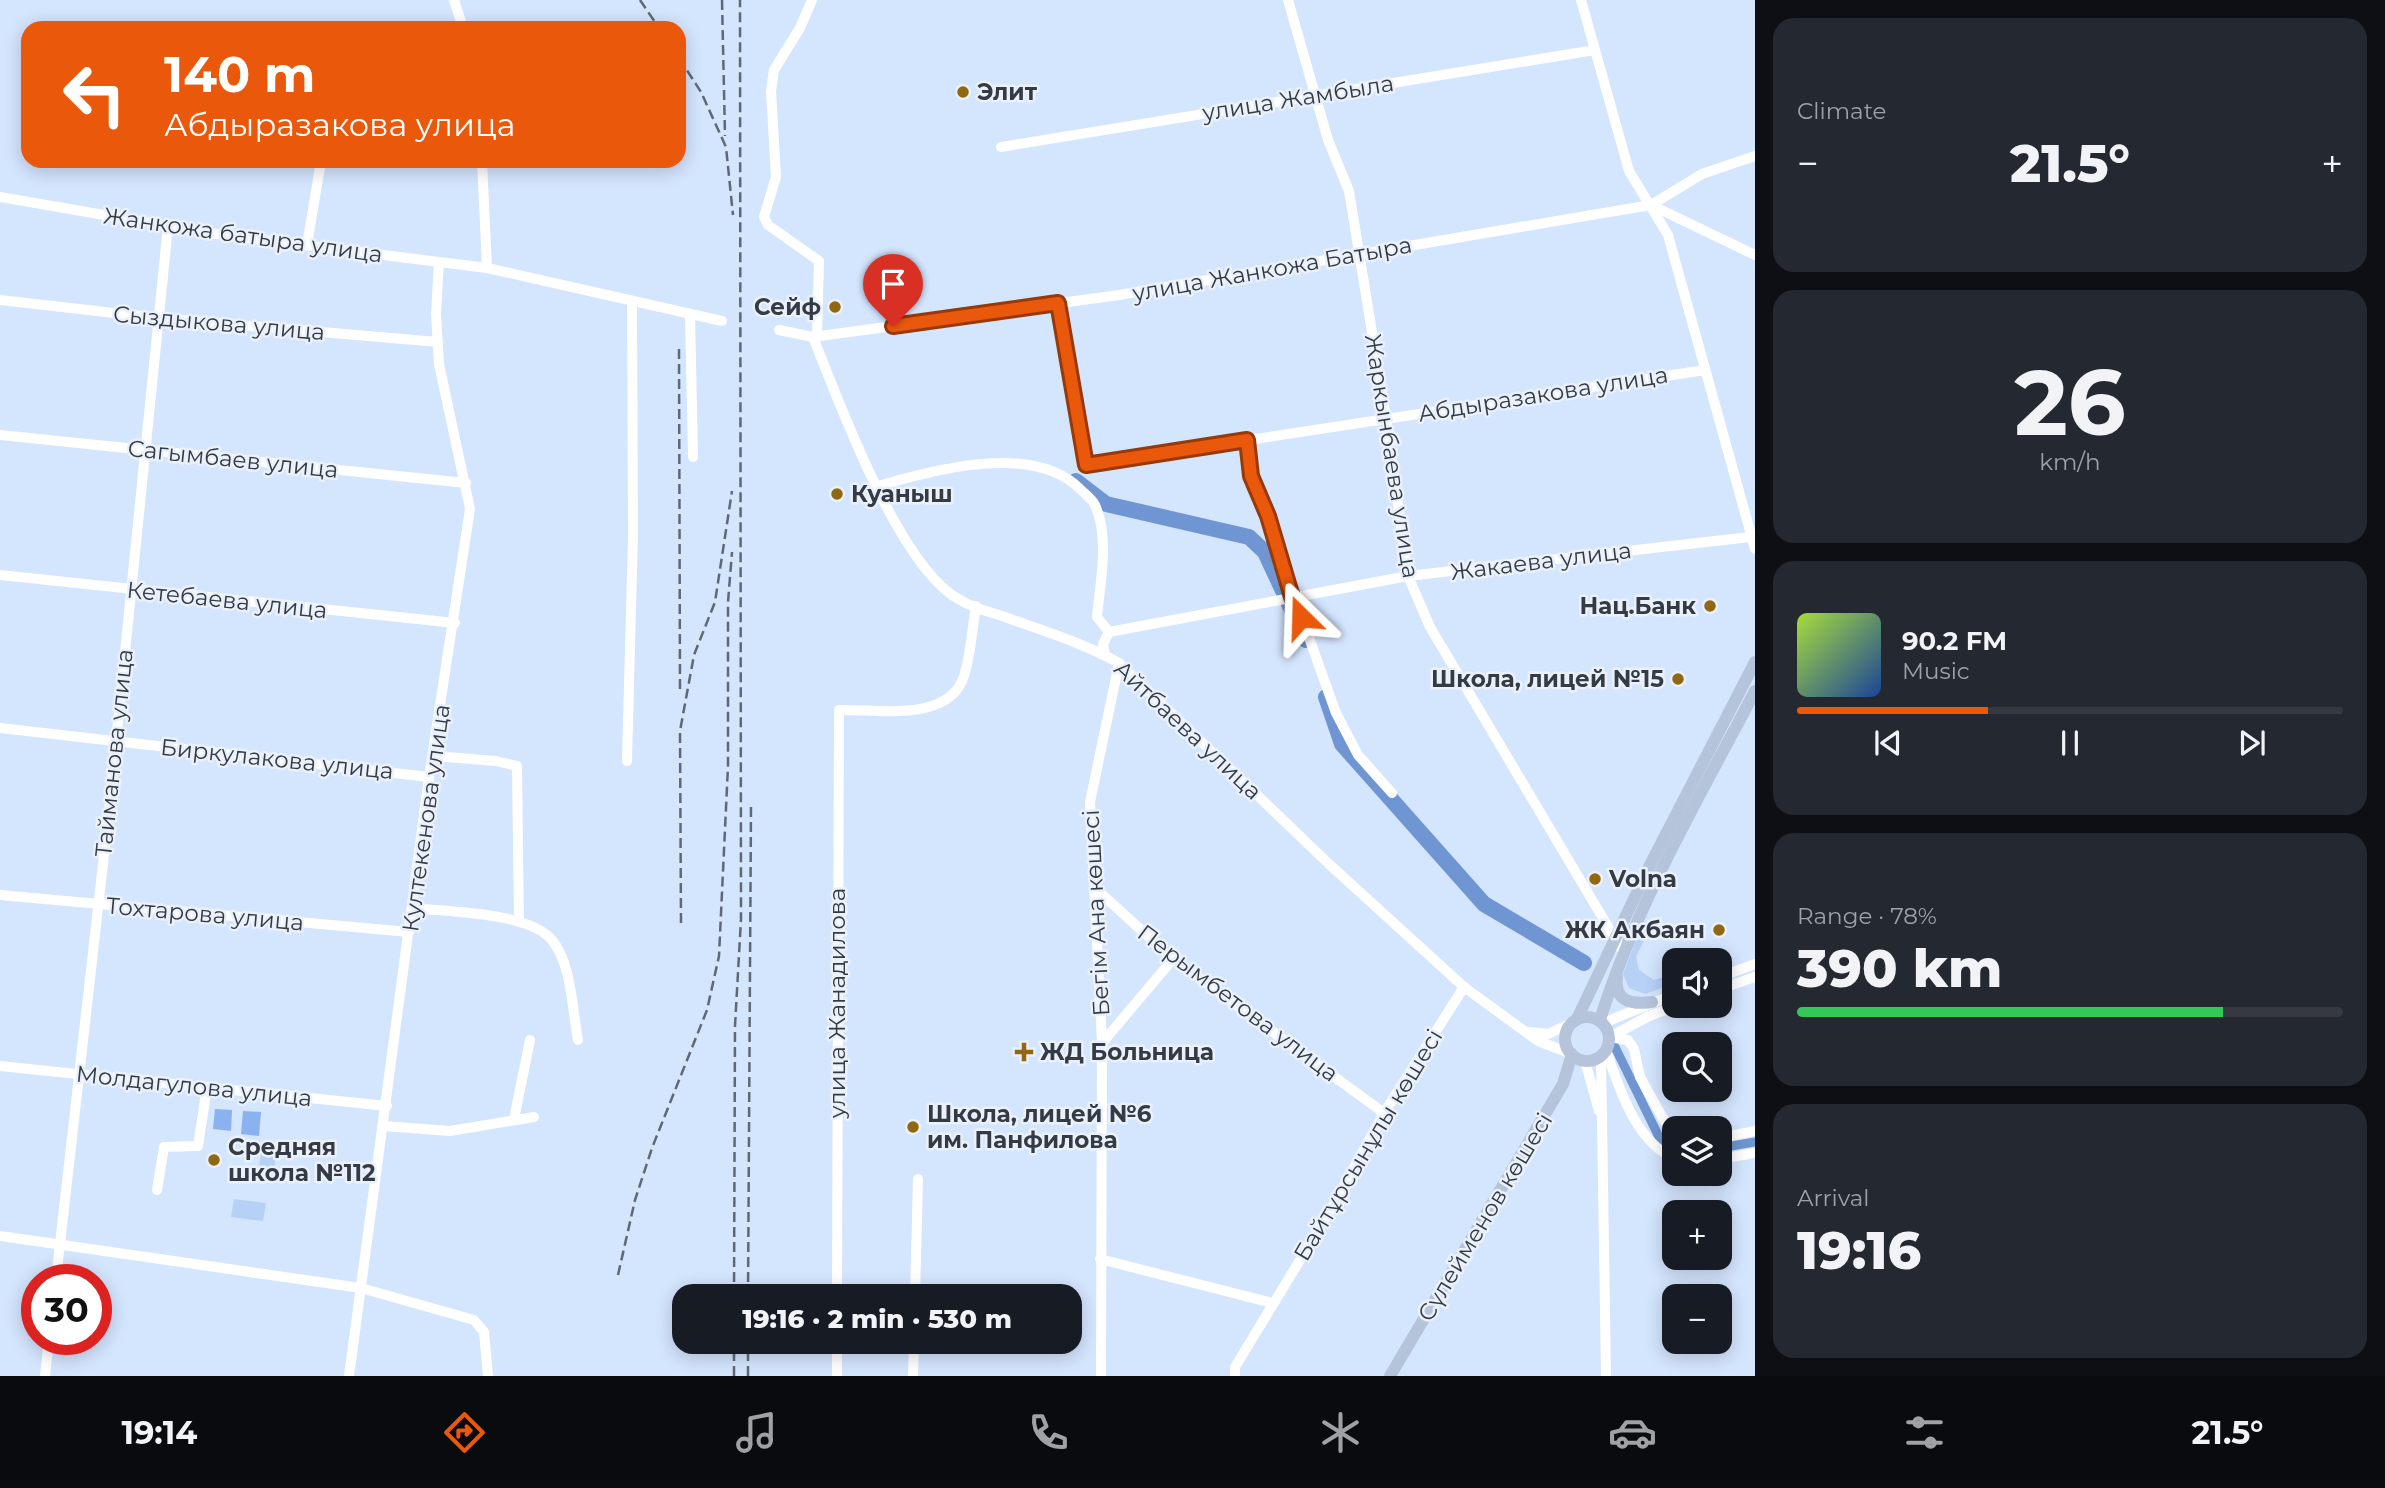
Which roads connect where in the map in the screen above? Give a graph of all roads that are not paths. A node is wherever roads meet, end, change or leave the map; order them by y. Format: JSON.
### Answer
{"nodes":[{"id":1,"x":454,"y":0,"type":"edge"},
{"id":2,"x":812,"y":0,"type":"edge"},
{"id":3,"x":1288,"y":0,"type":"edge"},
{"id":4,"x":1581,"y":0,"type":"edge"},
{"id":5,"x":461,"y":21,"type":"edge"},
{"id":6,"x":1595,"y":50,"type":"junction"},
{"id":7,"x":1315,"y":96,"type":"junction"},
{"id":8,"x":1001,"y":147,"type":"dead end"},
{"id":9,"x":1755,"y":156,"type":"edge"},
{"id":10,"x":320,"y":168,"type":"edge"},
{"id":11,"x":482,"y":168,"type":"edge"},
{"id":12,"x":0,"y":197,"type":"edge"},
{"id":13,"x":1651,"y":205,"type":"junction"},
{"id":14,"x":168,"y":226,"type":"junction"},
{"id":15,"x":307,"y":246,"type":"junction"},
{"id":16,"x":1360,"y":253,"type":"junction"},
{"id":17,"x":1755,"y":255,"type":"edge"},
{"id":18,"x":439,"y":262,"type":"junction"},
{"id":19,"x":486,"y":268,"type":"junction"},
{"id":20,"x":0,"y":300,"type":"edge"},
{"id":21,"x":632,"y":301,"type":"junction"},
{"id":22,"x":1058,"y":303,"type":"junction"},
{"id":23,"x":690,"y":314,"type":"junction"},
{"id":24,"x":158,"y":318,"type":"junction"},
{"id":25,"x":722,"y":321,"type":"dead end"},
{"id":26,"x":779,"y":330,"type":"dead end"},
{"id":27,"x":815,"y":337,"type":"junction"},
{"id":28,"x":438,"y":342,"type":"junction"},
{"id":29,"x":1705,"y":370,"type":"junction"},
{"id":30,"x":1386,"y":418,"type":"junction"},
{"id":31,"x":0,"y":435,"type":"edge"},
{"id":32,"x":1247,"y":440,"type":"junction"},
{"id":33,"x":145,"y":451,"type":"junction"},
{"id":34,"x":693,"y":457,"type":"dead end"},
{"id":35,"x":466,"y":483,"type":"junction"},
{"id":36,"x":878,"y":486,"type":"junction"},
{"id":37,"x":1753,"y":538,"type":"edge"},
{"id":38,"x":1755,"y":549,"type":"edge"},
{"id":39,"x":0,"y":575,"type":"edge"},
{"id":40,"x":1408,"y":576,"type":"junction"},
{"id":41,"x":131,"y":591,"type":"junction"},
{"id":42,"x":1292,"y":597,"type":"junction"},
{"id":43,"x":976,"y":606,"type":"junction"},
{"id":44,"x":454,"y":623,"type":"junction"},
{"id":45,"x":1109,"y":632,"type":"junction"},
{"id":46,"x":1105,"y":655,"type":"junction"},
{"id":47,"x":1755,"y":662,"type":"edge"},
{"id":48,"x":1119,"y":663,"type":"junction"},
{"id":49,"x":1755,"y":691,"type":"edge"},
{"id":50,"x":0,"y":728,"type":"edge"},
{"id":51,"x":116,"y":741,"type":"junction"},
{"id":52,"x":434,"y":756,"type":"junction"},
{"id":53,"x":627,"y":761,"type":"dead end"},
{"id":54,"x":429,"y":777,"type":"junction"},
{"id":55,"x":1392,"y":793,"type":"dead end"},
{"id":56,"x":1095,"y":888,"type":"junction"},
{"id":57,"x":0,"y":895,"type":"edge"},
{"id":58,"x":98,"y":904,"type":"junction"},
{"id":59,"x":412,"y":908,"type":"junction"},
{"id":60,"x":519,"y":922,"type":"junction"},
{"id":61,"x":409,"y":932,"type":"junction"},
{"id":62,"x":1619,"y":946,"type":"junction"},
{"id":63,"x":1173,"y":959,"type":"junction"},
{"id":64,"x":1755,"y":964,"type":"edge"},
{"id":65,"x":1617,"y":966,"type":"junction"},
{"id":66,"x":1732,"y":973,"type":"edge"},
{"id":67,"x":1755,"y":977,"type":"edge"},
{"id":68,"x":1732,"y":985,"type":"edge"},
{"id":69,"x":1464,"y":987,"type":"junction"},
{"id":70,"x":1662,"y":999,"type":"edge"},
{"id":71,"x":1652,"y":1002,"type":"junction"},
{"id":72,"x":1662,"y":1011,"type":"edge"},
{"id":73,"x":1574,"y":1021,"type":"junction"},
{"id":74,"x":1601,"y":1021,"type":"junction"},
{"id":75,"x":1520,"y":1028,"type":"junction"},
{"id":76,"x":530,"y":1040,"type":"dead end"},
{"id":77,"x":578,"y":1040,"type":"dead end"},
{"id":78,"x":1102,"y":1043,"type":"junction"},
{"id":79,"x":1606,"y":1048,"type":"junction"},
{"id":80,"x":1572,"y":1054,"type":"junction"},
{"id":81,"x":1585,"y":1061,"type":"junction"},
{"id":82,"x":0,"y":1066,"type":"edge"},
{"id":83,"x":79,"y":1074,"type":"junction"},
{"id":84,"x":207,"y":1087,"type":"junction"},
{"id":85,"x":387,"y":1105,"type":"junction"},
{"id":86,"x":1384,"y":1113,"type":"junction"},
{"id":87,"x":534,"y":1117,"type":"dead end"},
{"id":88,"x":1662,"y":1117,"type":"edge"},
{"id":89,"x":514,"y":1119,"type":"junction"},
{"id":90,"x":384,"y":1126,"type":"junction"},
{"id":91,"x":1604,"y":1128,"type":"junction"},
{"id":92,"x":1755,"y":1132,"type":"edge"},
{"id":93,"x":1732,"y":1136,"type":"edge"},
{"id":94,"x":1662,"y":1148,"type":"edge"},
{"id":95,"x":1755,"y":1153,"type":"edge"},
{"id":96,"x":1732,"y":1157,"type":"edge"},
{"id":97,"x":918,"y":1179,"type":"dead end"},
{"id":98,"x":157,"y":1190,"type":"dead end"},
{"id":99,"x":0,"y":1236,"type":"edge"},
{"id":100,"x":60,"y":1244,"type":"junction"},
{"id":101,"x":1100,"y":1259,"type":"junction"},
{"id":102,"x":58,"y":1264,"type":"edge"},
{"id":103,"x":837,"y":1284,"type":"edge"},
{"id":104,"x":915,"y":1284,"type":"edge"},
{"id":105,"x":361,"y":1288,"type":"junction"},
{"id":106,"x":1272,"y":1303,"type":"junction"},
{"id":107,"x":837,"y":1354,"type":"edge"},
{"id":108,"x":914,"y":1354,"type":"edge"},
{"id":109,"x":47,"y":1355,"type":"edge"},
{"id":110,"x":45,"y":1376,"type":"edge"},
{"id":111,"x":349,"y":1376,"type":"edge"},
{"id":112,"x":488,"y":1376,"type":"edge"},
{"id":113,"x":838,"y":1376,"type":"edge"},
{"id":114,"x":913,"y":1376,"type":"edge"},
{"id":115,"x":1101,"y":1376,"type":"edge"},
{"id":116,"x":1235,"y":1376,"type":"edge"},
{"id":117,"x":1390,"y":1376,"type":"edge"},
{"id":118,"x":1606,"y":1376,"type":"edge"}],
"edges":[{"from":1,"to":5,"type":"street"},
{"from":2,"to":27,"type":"street"},
{"from":3,"to":7,"type":"street","name":"Жаркынбаева улица"},
{"from":4,"to":6,"type":"street"},
{"from":6,"to":7,"type":"street","name":"улица Жамбыла"},
{"from":6,"to":13,"type":"street"},
{"from":7,"to":8,"type":"street","name":"улица Жамбыла"},
{"from":7,"to":16,"type":"street","name":"Жаркынбаева улица"},
{"from":9,"to":13,"type":"street"},
{"from":10,"to":15,"type":"street"},
{"from":11,"to":19,"type":"street"},
{"from":12,"to":14,"type":"street","name":"Жанкожа батыра улица"},
{"from":13,"to":16,"type":"street","name":"улица Жанкожа Батыра"},
{"from":13,"to":17,"type":"street"},
{"from":13,"to":29,"type":"street"},
{"from":14,"to":15,"type":"street","name":"Жанкожа батыра улица"},
{"from":14,"to":24,"type":"street","name":"Тайманова улица"},
{"from":15,"to":18,"type":"street","name":"Жанкожа батыра улица"},
{"from":16,"to":22,"type":"street","name":"улица Жанкожа Батыра"},
{"from":16,"to":30,"type":"street","name":"Жаркынбаева улица"},
{"from":18,"to":19,"type":"street","name":"Жанкожа батыра улица"},
{"from":18,"to":28,"type":"street","name":"Култекенова улица"},
{"from":19,"to":21,"type":"street"},
{"from":20,"to":24,"type":"street","name":"Сыздыкова улица"},
{"from":21,"to":23,"type":"street"},
{"from":21,"to":53,"type":"street"},
{"from":22,"to":27,"type":"street","name":"улица Жанкожа Батыра"},
{"from":22,"to":32,"type":"street","name":"Абдыразакова улица"},
{"from":23,"to":25,"type":"street"},
{"from":23,"to":34,"type":"street"},
{"from":24,"to":28,"type":"street","name":"Сыздыкова улица"},
{"from":24,"to":33,"type":"street","name":"Тайманова улица"},
{"from":26,"to":27,"type":"street","name":"улица Жанкожа Батыра"},
{"from":27,"to":36,"type":"street","name":"Айтбаева улица"},
{"from":28,"to":35,"type":"street","name":"Култекенова улица"},
{"from":29,"to":30,"type":"street","name":"Абдыразакова улица"},
{"from":29,"to":37,"type":"street"},
{"from":30,"to":32,"type":"street","name":"Абдыразакова улица"},
{"from":30,"to":40,"type":"street","name":"Жаркынбаева улица"},
{"from":31,"to":33,"type":"street","name":"Сагымбаев улица"},
{"from":32,"to":42,"type":"street"},
{"from":33,"to":35,"type":"street","name":"Сагымбаев улица"},
{"from":33,"to":41,"type":"street","name":"Тайманова улица"},
{"from":35,"to":44,"type":"street","name":"Култекенова улица"},
{"from":36,"to":43,"type":"street","name":"Айтбаева улица"},
{"from":36,"to":45,"type":"street"},
{"from":37,"to":38,"type":"street"},
{"from":37,"to":40,"type":"street","name":"Жакаева улица"},
{"from":39,"to":41,"type":"street","name":"Кетебаева улица"},
{"from":40,"to":42,"type":"street","name":"Жакаева улица"},
{"from":40,"to":62,"type":"street","name":"Жаркынбаева улица"},
{"from":41,"to":44,"type":"street","name":"Кетебаева улица"},
{"from":41,"to":51,"type":"street","name":"Тайманова улица"},
{"from":42,"to":45,"type":"street","name":"Жакаева улица"},
{"from":42,"to":55,"type":"street"},
{"from":43,"to":46,"type":"street","name":"Айтбаева улица"},
{"from":43,"to":103,"type":"street","name":"улица Жанадилова"},
{"from":44,"to":52,"type":"street","name":"Култекенова улица"},
{"from":45,"to":46,"type":"street"},
{"from":46,"to":48,"type":"street","name":"Айтбаева улица"},
{"from":47,"to":62,"type":"main road"},
{"from":48,"to":56,"type":"street","name":"Бегім Ана көшесі"},
{"from":48,"to":69,"type":"street","name":"Айтбаева улица"},
{"from":49,"to":62,"type":"main road"},
{"from":50,"to":51,"type":"street","name":"Биркулакова улица"},
{"from":51,"to":54,"type":"street","name":"Биркулакова улица"},
{"from":51,"to":58,"type":"street","name":"Тайманова улица"},
{"from":52,"to":54,"type":"street","name":"Култекенова улица"},
{"from":52,"to":60,"type":"street"},
{"from":54,"to":59,"type":"street","name":"Култекенова улица"},
{"from":56,"to":63,"type":"street","name":"Перымбетова улица"},
{"from":56,"to":78,"type":"street","name":"Бегім Ана көшесі"},
{"from":57,"to":58,"type":"street","name":"Тохтарова улица"},
{"from":58,"to":61,"type":"street","name":"Тохтарова улица"},
{"from":58,"to":83,"type":"street","name":"Тайманова улица"},
{"from":59,"to":60,"type":"street"},
{"from":59,"to":61,"type":"street","name":"Култекенова улица"},
{"from":60,"to":77,"type":"street"},
{"from":61,"to":85,"type":"street","name":"Култекенова улица"},
{"from":62,"to":65,"type":"main road"},
{"from":62,"to":73,"type":"main road"},
{"from":63,"to":78,"type":"street"},
{"from":63,"to":86,"type":"street","name":"Перымбетова улица"},
{"from":64,"to":66,"type":"street"},
{"from":65,"to":71,"type":"main road"},
{"from":65,"to":74,"type":"main road"},
{"from":67,"to":68,"type":"street"},
{"from":69,"to":75,"type":"street","name":"Айтбаева улица"},
{"from":69,"to":86,"type":"street","name":"Байтұрсынұлы көшесі"},
{"from":70,"to":71,"type":"street"},
{"from":71,"to":74,"type":"street"},
{"from":72,"to":79,"type":"street"},
{"from":73,"to":74,"type":"main road"},
{"from":73,"to":75,"type":"street"},
{"from":73,"to":80,"type":"main road"},
{"from":74,"to":79,"type":"main road"},
{"from":75,"to":80,"type":"street","name":"Айтбаева улица"},
{"from":76,"to":89,"type":"street"},
{"from":78,"to":101,"type":"street","name":"Бегім Ана көшесі"},
{"from":79,"to":81,"type":"main road"},
{"from":79,"to":88,"type":"street"},
{"from":79,"to":91,"type":"street"},
{"from":79,"to":94,"type":"street"},
{"from":80,"to":81,"type":"main road"},
{"from":80,"to":117,"type":"main road","name":"Сүлейменов көшесі"},
{"from":81,"to":91,"type":"street"},
{"from":82,"to":83,"type":"street","name":"Молдагулова улица"},
{"from":83,"to":84,"type":"street","name":"Молдагулова улица"},
{"from":83,"to":100,"type":"street","name":"Тайманова улица"},
{"from":84,"to":85,"type":"street","name":"Молдагулова улица"},
{"from":84,"to":98,"type":"street"},
{"from":85,"to":90,"type":"street","name":"Култекенова улица"},
{"from":86,"to":106,"type":"street","name":"Байтұрсынұлы көшесі"},
{"from":87,"to":89,"type":"street"},
{"from":89,"to":90,"type":"street"},
{"from":90,"to":105,"type":"street","name":"Култекенова улица"},
{"from":91,"to":118,"type":"street"},
{"from":92,"to":93,"type":"street"},
{"from":95,"to":96,"type":"street"},
{"from":97,"to":104,"type":"street"},
{"from":99,"to":100,"type":"street"},
{"from":100,"to":102,"type":"street","name":"Тайманова улица"},
{"from":100,"to":105,"type":"street"},
{"from":101,"to":106,"type":"street"},
{"from":101,"to":115,"type":"street","name":"Бегім Ана көшесі"},
{"from":105,"to":111,"type":"street","name":"Култекенова улица"},
{"from":105,"to":112,"type":"street"},
{"from":106,"to":116,"type":"street","name":"Байтұрсынұлы көшесі"},
{"from":107,"to":113,"type":"street"},
{"from":108,"to":114,"type":"street"},
{"from":109,"to":110,"type":"street"}]}
